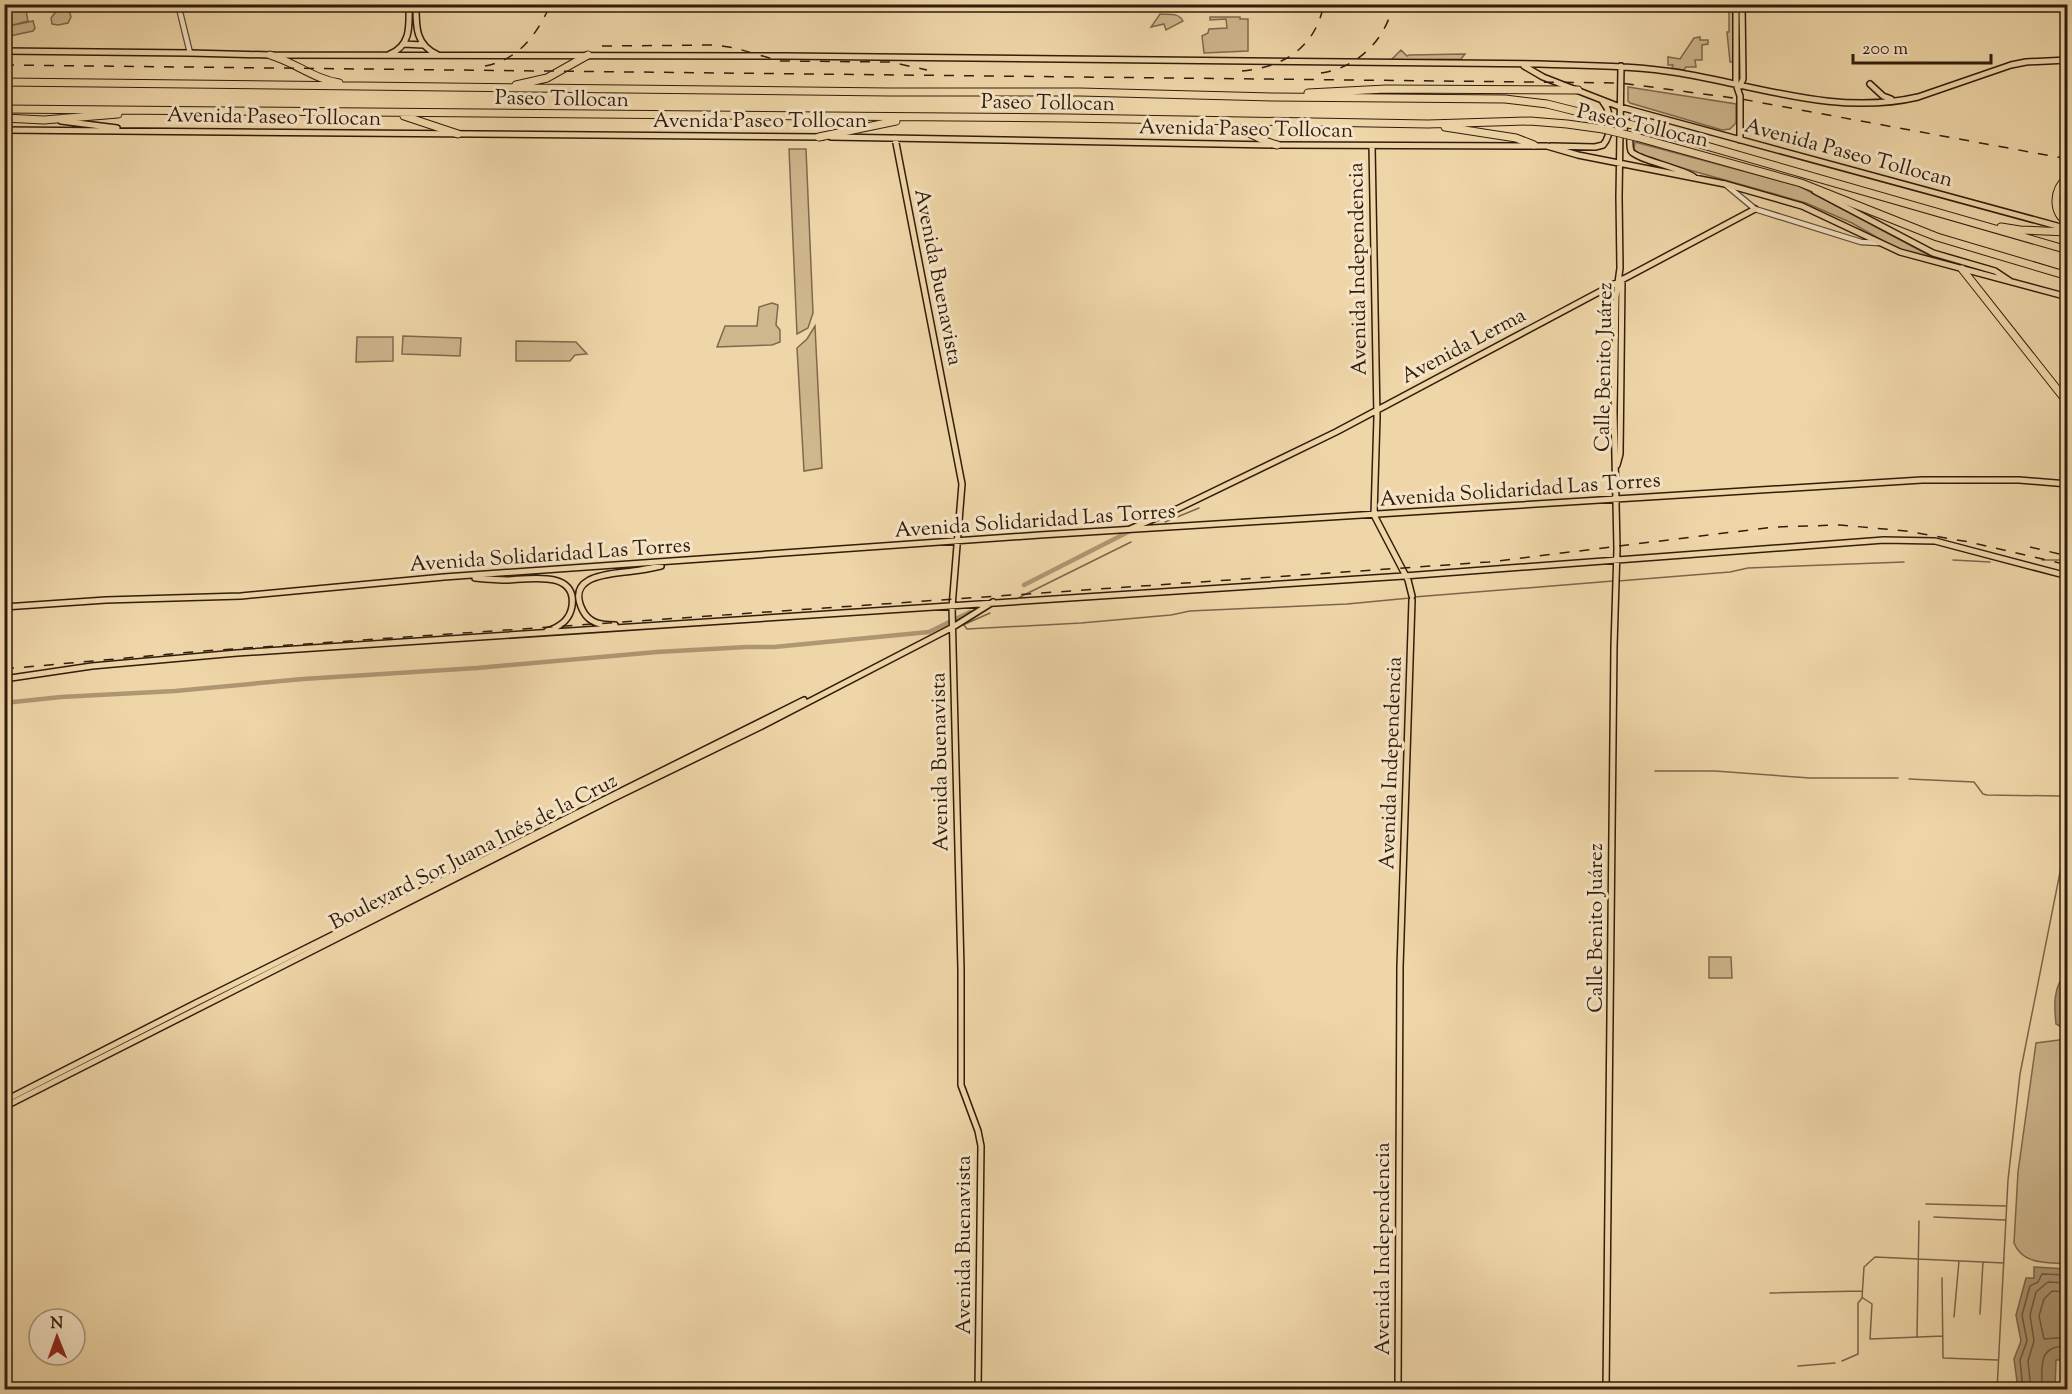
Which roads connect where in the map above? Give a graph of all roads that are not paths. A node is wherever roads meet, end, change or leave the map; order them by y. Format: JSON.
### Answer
{"nodes":[{"id":1,"x":178,"y":4,"type":"edge"},
{"id":2,"x":409,"y":4,"type":"edge"},
{"id":3,"x":416,"y":4,"type":"edge"},
{"id":4,"x":1736,"y":4,"type":"edge"},
{"id":5,"x":1742,"y":4,"type":"edge"},
{"id":6,"x":403,"y":44,"type":"junction"},
{"id":7,"x":423,"y":45,"type":"junction"},
{"id":8,"x":4,"y":51,"type":"edge"},
{"id":9,"x":190,"y":53,"type":"junction"},
{"id":10,"x":440,"y":55,"type":"junction"},
{"id":11,"x":588,"y":55,"type":"junction"},
{"id":12,"x":270,"y":56,"type":"junction"},
{"id":13,"x":384,"y":56,"type":"junction"},
{"id":14,"x":2067,"y":60,"type":"edge"},
{"id":15,"x":1522,"y":65,"type":"junction"},
{"id":16,"x":1621,"y":66,"type":"junction"},
{"id":17,"x":6,"y":81,"type":"edge"},
{"id":18,"x":1870,"y":84,"type":"dead end"},
{"id":19,"x":1739,"y":85,"type":"junction"},
{"id":20,"x":349,"y":87,"type":"junction"},
{"id":21,"x":505,"y":88,"type":"junction"},
{"id":22,"x":1578,"y":90,"type":"junction"},
{"id":23,"x":1273,"y":97,"type":"junction"},
{"id":24,"x":1602,"y":100,"type":"junction"},
{"id":25,"x":1902,"y":101,"type":"junction"},
{"id":26,"x":1620,"y":107,"type":"junction"},
{"id":27,"x":4,"y":109,"type":"edge"},
{"id":28,"x":125,"y":111,"type":"junction"},
{"id":29,"x":390,"y":112,"type":"junction"},
{"id":30,"x":1643,"y":114,"type":"junction"},
{"id":31,"x":918,"y":117,"type":"junction"},
{"id":32,"x":4,"y":118,"type":"edge"},
{"id":33,"x":44,"y":120,"type":"junction"},
{"id":34,"x":1217,"y":122,"type":"junction"},
{"id":35,"x":1428,"y":124,"type":"junction"},
{"id":36,"x":4,"y":130,"type":"edge"},
{"id":37,"x":130,"y":130,"type":"junction"},
{"id":38,"x":458,"y":134,"type":"junction"},
{"id":39,"x":819,"y":137,"type":"junction"},
{"id":40,"x":895,"y":138,"type":"junction"},
{"id":41,"x":1740,"y":140,"type":"junction"},
{"id":42,"x":1277,"y":145,"type":"junction"},
{"id":43,"x":1534,"y":145,"type":"junction"},
{"id":44,"x":1372,"y":146,"type":"junction"},
{"id":45,"x":1547,"y":146,"type":"junction"},
{"id":46,"x":1620,"y":163,"type":"junction"},
{"id":47,"x":1696,"y":178,"type":"junction"},
{"id":48,"x":2067,"y":178,"type":"edge"},
{"id":49,"x":1801,"y":183,"type":"junction"},
{"id":50,"x":1725,"y":184,"type":"junction"},
{"id":51,"x":1755,"y":210,"type":"junction"},
{"id":52,"x":2067,"y":223,"type":"edge"},
{"id":53,"x":1978,"y":225,"type":"junction"},
{"id":54,"x":2067,"y":230,"type":"edge"},
{"id":55,"x":1880,"y":243,"type":"junction"},
{"id":56,"x":2067,"y":250,"type":"edge"},
{"id":57,"x":1962,"y":269,"type":"junction"},
{"id":58,"x":2067,"y":276,"type":"edge"},
{"id":59,"x":1620,"y":282,"type":"junction"},
{"id":60,"x":2012,"y":282,"type":"junction"},
{"id":61,"x":2067,"y":297,"type":"edge"},
{"id":62,"x":2067,"y":403,"type":"edge"},
{"id":63,"x":1376,"y":413,"type":"junction"},
{"id":64,"x":2067,"y":484,"type":"edge"},
{"id":65,"x":1617,"y":499,"type":"junction"},
{"id":66,"x":1374,"y":515,"type":"junction"},
{"id":67,"x":1126,"y":530,"type":"junction"},
{"id":68,"x":958,"y":542,"type":"junction"},
{"id":69,"x":1617,"y":560,"type":"junction"},
{"id":70,"x":671,"y":562,"type":"junction"},
{"id":71,"x":1404,"y":576,"type":"junction"},
{"id":72,"x":2067,"y":576,"type":"edge"},
{"id":73,"x":444,"y":577,"type":"junction"},
{"id":74,"x":994,"y":602,"type":"junction"},
{"id":75,"x":4,"y":607,"type":"edge"},
{"id":76,"x":952,"y":607,"type":"junction"},
{"id":77,"x":953,"y":623,"type":"junction"},
{"id":78,"x":665,"y":625,"type":"junction"},
{"id":79,"x":540,"y":634,"type":"junction"},
{"id":80,"x":4,"y":679,"type":"edge"},
{"id":81,"x":4,"y":1101,"type":"edge"},
{"id":82,"x":4,"y":1107,"type":"edge"},
{"id":83,"x":978,"y":1389,"type":"edge"},
{"id":84,"x":1398,"y":1389,"type":"edge"},
{"id":85,"x":1606,"y":1389,"type":"edge"}],
"edges":[{"from":1,"to":9,"type":"street"},
{"from":2,"to":6,"type":"main road"},
{"from":3,"to":7,"type":"main road"},
{"from":4,"to":19,"type":"main road"},
{"from":5,"to":19,"type":"main road"},
{"from":6,"to":7,"type":"main road"},
{"from":6,"to":13,"type":"main road"},
{"from":7,"to":10,"type":"main road"},
{"from":8,"to":9,"type":"main road","name":"Avenida Paseo Tollocan"},
{"from":9,"to":12,"type":"main road","name":"Avenida Paseo Tollocan"},
{"from":10,"to":11,"type":"main road","name":"Avenida Paseo Tollocan"},
{"from":10,"to":13,"type":"main road","name":"Avenida Paseo Tollocan"},
{"from":11,"to":15,"type":"main road","name":"Avenida Paseo Tollocan"},
{"from":11,"to":21,"type":"highway"},
{"from":12,"to":13,"type":"main road","name":"Avenida Paseo Tollocan"},
{"from":12,"to":20,"type":"highway"},
{"from":14,"to":25,"type":"main road","name":"Avenida Paseo Tollocan"},
{"from":15,"to":16,"type":"main road","name":"Avenida Paseo Tollocan"},
{"from":15,"to":22,"type":"main road","name":"Avenida Paseo Tollocan"},
{"from":16,"to":19,"type":"main road","name":"Avenida Paseo Tollocan"},
{"from":16,"to":26,"type":"main road","name":"Calle Benito Juárez"},
{"from":17,"to":20,"type":"highway","name":"Paseo Tollocan"},
{"from":18,"to":25,"type":"main road"},
{"from":19,"to":25,"type":"main road","name":"Avenida Paseo Tollocan"},
{"from":19,"to":41,"type":"main road"},
{"from":20,"to":21,"type":"highway","name":"Paseo Tollocan"},
{"from":21,"to":23,"type":"highway","name":"Paseo Tollocan"},
{"from":22,"to":23,"type":"highway"},
{"from":22,"to":24,"type":"main road","name":"Avenida Paseo Tollocan"},
{"from":23,"to":53,"type":"highway","name":"Paseo Tollocan","bridge":true},
{"from":24,"to":26,"type":"main road","name":"Avenida Paseo Tollocan"},
{"from":24,"to":45,"type":"main road"},
{"from":26,"to":30,"type":"main road","name":"Avenida Paseo Tollocan"},
{"from":26,"to":46,"type":"main road","name":"Calle Benito Juárez"},
{"from":27,"to":28,"type":"highway","name":"Paseo Tollocan"},
{"from":28,"to":29,"type":"highway","name":"Paseo Tollocan"},
{"from":28,"to":33,"type":"highway"},
{"from":29,"to":31,"type":"highway","name":"Paseo Tollocan"},
{"from":29,"to":38,"type":"highway"},
{"from":30,"to":41,"type":"main road","name":"Avenida Paseo Tollocan"},
{"from":30,"to":47,"type":"main road"},
{"from":31,"to":34,"type":"highway","name":"Paseo Tollocan"},
{"from":31,"to":39,"type":"highway"},
{"from":32,"to":33,"type":"highway"},
{"from":33,"to":37,"type":"main road"},
{"from":34,"to":35,"type":"highway","name":"Paseo Tollocan"},
{"from":34,"to":42,"type":"highway"},
{"from":35,"to":43,"type":"highway"},
{"from":35,"to":49,"type":"highway","name":"Paseo Tollocan","bridge":true},
{"from":36,"to":37,"type":"main road","name":"Avenida Paseo Tollocan"},
{"from":37,"to":38,"type":"main road","name":"Avenida Paseo Tollocan"},
{"from":38,"to":39,"type":"main road","name":"Avenida Paseo Tollocan"},
{"from":39,"to":40,"type":"main road","name":"Avenida Paseo Tollocan"},
{"from":40,"to":42,"type":"main road","name":"Avenida Paseo Tollocan"},
{"from":40,"to":68,"type":"main road","name":"Avenida Buenavista"},
{"from":41,"to":54,"type":"main road","name":"Avenida Paseo Tollocan"},
{"from":42,"to":44,"type":"main road","name":"Avenida Paseo Tollocan"},
{"from":43,"to":44,"type":"main road","name":"Avenida Paseo Tollocan"},
{"from":43,"to":45,"type":"main road","name":"Avenida Paseo Tollocan"},
{"from":44,"to":63,"type":"main road","name":"Avenida Independencia"},
{"from":45,"to":46,"type":"main road","name":"Avenida Paseo Tollocan"},
{"from":46,"to":47,"type":"main road","name":"Avenida Paseo Tollocan"},
{"from":46,"to":59,"type":"main road","name":"Calle Benito Juárez"},
{"from":47,"to":50,"type":"main road","name":"Avenida Paseo Tollocan"},
{"from":48,"to":52,"type":"highway"},
{"from":49,"to":58,"type":"highway","name":"Paseo Tollocan"},
{"from":49,"to":60,"type":"main road"},
{"from":50,"to":51,"type":"street"},
{"from":50,"to":55,"type":"main road","name":"Avenida Paseo Tollocan"},
{"from":51,"to":55,"type":"street"},
{"from":51,"to":59,"type":"main road","name":"Avenida Lerma"},
{"from":53,"to":54,"type":"highway"},
{"from":53,"to":56,"type":"highway","name":"Paseo Tollocan"},
{"from":55,"to":57,"type":"main road","name":"Avenida Paseo Tollocan"},
{"from":57,"to":60,"type":"main road","name":"Avenida Paseo Tollocan"},
{"from":57,"to":62,"type":"highway"},
{"from":59,"to":63,"type":"main road","name":"Avenida Lerma"},
{"from":59,"to":65,"type":"main road","name":"Calle Benito Juárez"},
{"from":60,"to":61,"type":"main road","name":"Avenida Paseo Tollocan"},
{"from":63,"to":66,"type":"main road","name":"Avenida Independencia"},
{"from":63,"to":67,"type":"main road","name":"Avenida Lerma"},
{"from":64,"to":65,"type":"main road","name":"Avenida Solidaridad Las Torres"},
{"from":65,"to":66,"type":"main road","name":"Avenida Solidaridad Las Torres"},
{"from":65,"to":69,"type":"main road","name":"Calle Benito Juárez"},
{"from":66,"to":67,"type":"main road","name":"Avenida Solidaridad Las Torres"},
{"from":66,"to":71,"type":"main road","name":"Avenida Independencia"},
{"from":67,"to":68,"type":"main road","name":"Avenida Solidaridad Las Torres"},
{"from":68,"to":70,"type":"main road","name":"Avenida Solidaridad Las Torres"},
{"from":68,"to":76,"type":"main road","name":"Avenida Buenavista"},
{"from":69,"to":71,"type":"main road"},
{"from":69,"to":72,"type":"main road"},
{"from":69,"to":85,"type":"main road","name":"Calle Benito Juárez"},
{"from":70,"to":73,"type":"main road","name":"Avenida Solidaridad Las Torres"},
{"from":70,"to":78,"type":"main road"},
{"from":71,"to":74,"type":"main road"},
{"from":71,"to":84,"type":"main road","name":"Avenida Independencia"},
{"from":73,"to":75,"type":"main road","name":"Avenida Solidaridad Las Torres"},
{"from":73,"to":79,"type":"main road"},
{"from":74,"to":76,"type":"main road"},
{"from":74,"to":77,"type":"main road","name":"Boulevard Sor Juana Inés de la Cruz"},
{"from":76,"to":77,"type":"main road","name":"Avenida Buenavista"},
{"from":76,"to":78,"type":"main road"},
{"from":77,"to":81,"type":"main road","name":"Boulevard Sor Juana Inés de la Cruz"},
{"from":77,"to":82,"type":"main road","name":"Boulevard Sor Juana Inés de la Cruz"},
{"from":77,"to":83,"type":"main road","name":"Avenida Buenavista"},
{"from":78,"to":79,"type":"main road"},
{"from":79,"to":80,"type":"main road"}]}
